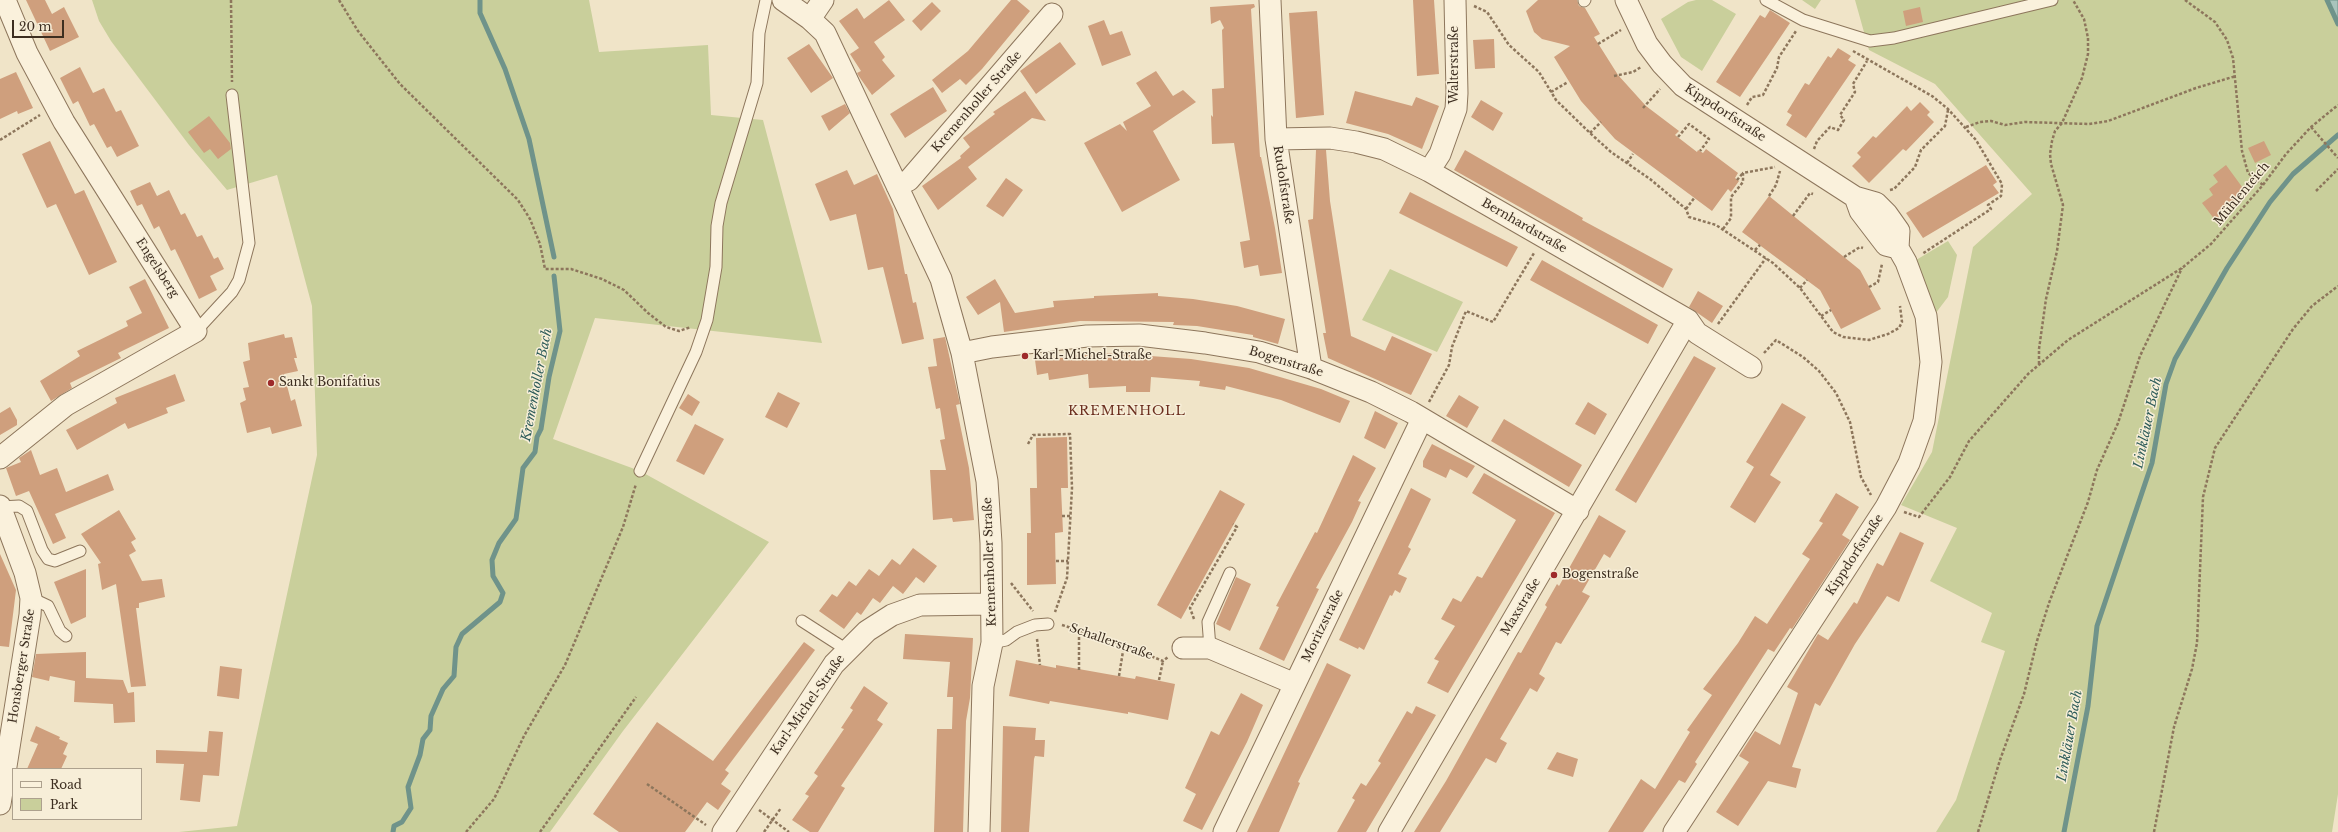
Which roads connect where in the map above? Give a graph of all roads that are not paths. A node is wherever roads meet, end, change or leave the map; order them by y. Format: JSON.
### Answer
{"nodes":[{"id":1,"x":5,"y":0,"type":"edge"},
{"id":2,"x":766,"y":0,"type":"edge"},
{"id":3,"x":783,"y":0,"type":"edge"},
{"id":4,"x":823,"y":0,"type":"edge"},
{"id":5,"x":1270,"y":0,"type":"edge"},
{"id":6,"x":1766,"y":0,"type":"edge"},
{"id":7,"x":2052,"y":0,"type":"edge"},
{"id":8,"x":1628,"y":1,"type":"edge"},
{"id":9,"x":1462,"y":2,"type":"edge"},
{"id":10,"x":1052,"y":14,"type":"dead end"},
{"id":11,"x":810,"y":19,"type":"junction"},
{"id":12,"x":232,"y":95,"type":"road end"},
{"id":13,"x":1276,"y":139,"type":"junction"},
{"id":14,"x":1429,"y":171,"type":"junction"},
{"id":15,"x":897,"y":186,"type":"junction"},
{"id":16,"x":1855,"y":197,"type":"junction"},
{"id":17,"x":1902,"y":255,"type":"junction"},
{"id":18,"x":1688,"y":320,"type":"junction"},
{"id":19,"x":196,"y":331,"type":"junction"},
{"id":20,"x":962,"y":353,"type":"junction"},
{"id":21,"x":1751,"y":367,"type":"road end"},
{"id":22,"x":1311,"y":368,"type":"junction"},
{"id":23,"x":1422,"y":419,"type":"junction"},
{"id":24,"x":0,"y":458,"type":"edge"},
{"id":25,"x":640,"y":471,"type":"road end"},
{"id":26,"x":0,"y":507,"type":"edge"},
{"id":27,"x":1578,"y":510,"type":"junction"},
{"id":28,"x":80,"y":551,"type":"dead end"},
{"id":29,"x":1230,"y":573,"type":"dead end"},
{"id":30,"x":31,"y":598,"type":"junction"},
{"id":31,"x":991,"y":604,"type":"junction"},
{"id":32,"x":802,"y":621,"type":"dead end"},
{"id":33,"x":1049,"y":624,"type":"road end"},
{"id":34,"x":66,"y":636,"type":"dead end"},
{"id":35,"x":992,"y":643,"type":"junction"},
{"id":36,"x":1183,"y":648,"type":"road end"},
{"id":37,"x":1210,"y":648,"type":"junction"},
{"id":38,"x":847,"y":650,"type":"junction"},
{"id":39,"x":1295,"y":684,"type":"junction"},
{"id":40,"x":0,"y":804,"type":"edge"},
{"id":41,"x":716,"y":830,"type":"edge"},
{"id":42,"x":979,"y":832,"type":"edge"},
{"id":43,"x":1224,"y":832,"type":"edge"},
{"id":44,"x":1389,"y":832,"type":"edge"},
{"id":45,"x":1674,"y":832,"type":"edge"}],
"edges":[{"from":1,"to":19,"type":"street","name":"Engelsberg"},
{"from":2,"to":25,"type":"lane"},
{"from":3,"to":11,"type":"street"},
{"from":4,"to":11,"type":"street"},
{"from":5,"to":13,"type":"street","name":"Rudolfstraße"},
{"from":6,"to":7,"type":"lane"},
{"from":8,"to":16,"type":"street","name":"Kippdorfstraße"},
{"from":9,"to":14,"type":"street","name":"Walterstraße"},
{"from":10,"to":15,"type":"street","name":"Kremenholler Straße"},
{"from":11,"to":15,"type":"street","name":"Kremenholler Straße"},
{"from":12,"to":19,"type":"lane"},
{"from":13,"to":14,"type":"street","name":"Bernhardstraße"},
{"from":13,"to":22,"type":"street","name":"Rudolfstraße"},
{"from":14,"to":18,"type":"street","name":"Bernhardstraße"},
{"from":15,"to":20,"type":"street","name":"Kremenholler Straße"},
{"from":16,"to":17,"type":"street"},
{"from":16,"to":17,"type":"street","name":"Kippdorfstraße"},
{"from":17,"to":45,"type":"street","name":"Kippdorfstraße"},
{"from":18,"to":21,"type":"street","name":"Bernhardstraße"},
{"from":18,"to":27,"type":"street","name":"Maxstraße"},
{"from":19,"to":24,"type":"street"},
{"from":20,"to":22,"type":"street","name":"Bogenstraße"},
{"from":20,"to":31,"type":"street","name":"Kremenholler Straße"},
{"from":22,"to":23,"type":"street","name":"Bogenstraße"},
{"from":23,"to":27,"type":"street","name":"Bogenstraße"},
{"from":23,"to":39,"type":"street","name":"Moritzstraße"},
{"from":26,"to":28,"type":"lane"},
{"from":26,"to":30,"type":"street","name":"Honsberger Straße"},
{"from":27,"to":44,"type":"street","name":"Maxstraße"},
{"from":29,"to":37,"type":"lane"},
{"from":30,"to":34,"type":"lane","name":"Honsberger Straße"},
{"from":30,"to":40,"type":"street","name":"Honsberger Straße"},
{"from":31,"to":35,"type":"street","name":"Kremenholler Straße"},
{"from":31,"to":38,"type":"street","name":"Karl-Michel-Straße"},
{"from":32,"to":38,"type":"lane"},
{"from":33,"to":35,"type":"lane"},
{"from":35,"to":42,"type":"street","name":"Kremenholler Straße"},
{"from":36,"to":37,"type":"street"},
{"from":37,"to":39,"type":"street"},
{"from":38,"to":41,"type":"street","name":"Karl-Michel-Straße"},
{"from":39,"to":43,"type":"street","name":"Moritzstraße"}]}
